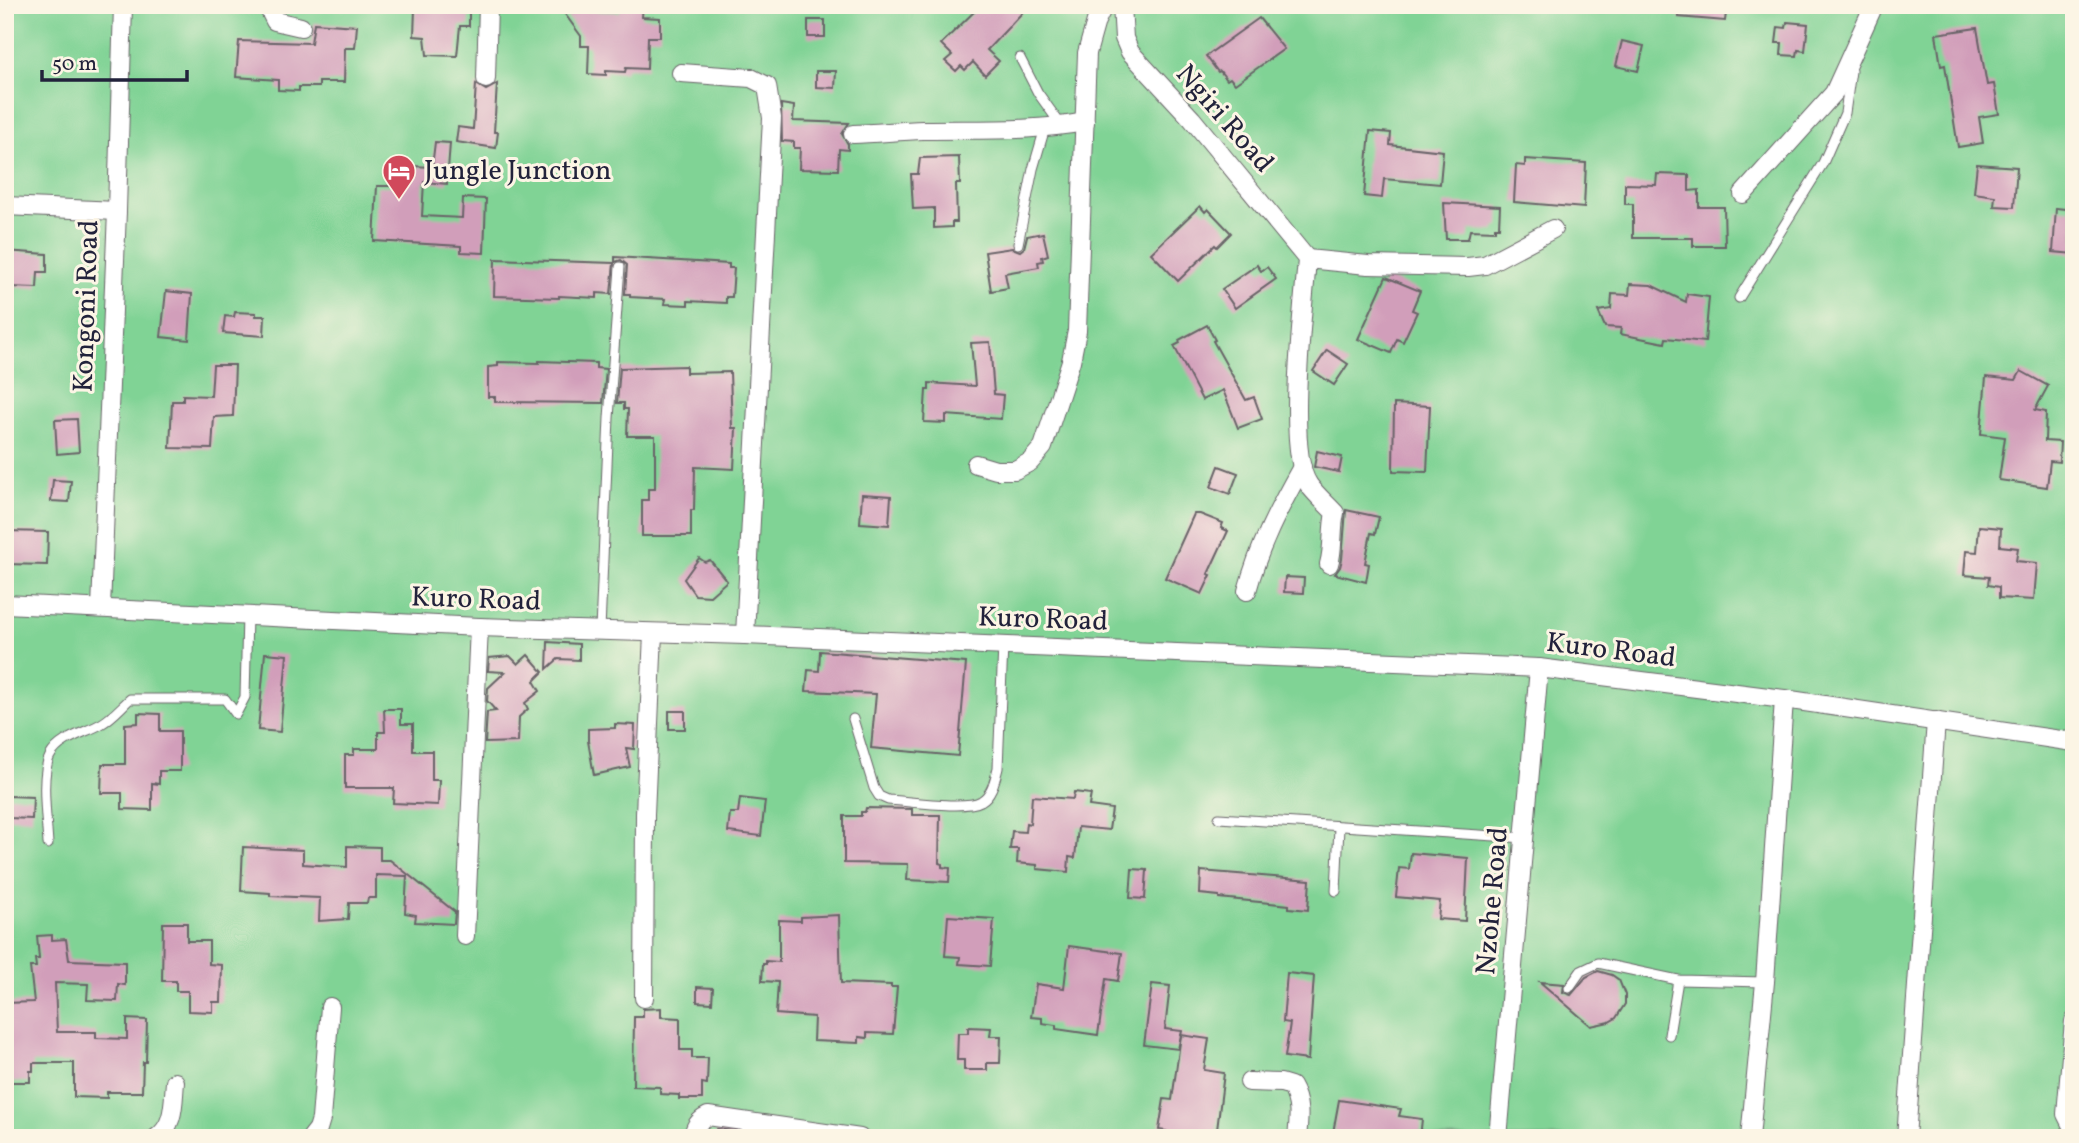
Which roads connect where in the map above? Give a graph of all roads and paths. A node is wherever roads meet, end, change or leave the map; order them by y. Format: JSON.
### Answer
{"nodes":[{"id":1,"x":123,"y":5,"type":"edge"},
{"id":2,"x":267,"y":5,"type":"edge"},
{"id":3,"x":488,"y":5,"type":"edge"},
{"id":4,"x":1104,"y":5,"type":"edge"},
{"id":5,"x":1122,"y":5,"type":"edge"},
{"id":6,"x":1874,"y":5,"type":"edge"},
{"id":7,"x":301,"y":26,"type":"dead end"},
{"id":8,"x":1854,"y":48,"type":"junction"},
{"id":9,"x":1020,"y":58,"type":"dead end"},
{"id":10,"x":681,"y":73,"type":"dead end"},
{"id":11,"x":486,"y":79,"type":"dead end"},
{"id":12,"x":1085,"y":122,"type":"junction"},
{"id":13,"x":1053,"y":127,"type":"junction"},
{"id":14,"x":853,"y":134,"type":"dead end"},
{"id":15,"x":1743,"y":194,"type":"dead end"},
{"id":16,"x":5,"y":206,"type":"edge"},
{"id":17,"x":117,"y":211,"type":"junction"},
{"id":18,"x":1553,"y":229,"type":"dead end"},
{"id":19,"x":1018,"y":244,"type":"dead end"},
{"id":20,"x":1307,"y":259,"type":"junction"},
{"id":21,"x":620,"y":267,"type":"dead end"},
{"id":22,"x":1739,"y":298,"type":"dead end"},
{"id":23,"x":976,"y":464,"type":"dead end"},
{"id":24,"x":1302,"y":467,"type":"junction"},
{"id":25,"x":1329,"y":564,"type":"dead end"},
{"id":26,"x":1247,"y":590,"type":"dead end"},
{"id":27,"x":5,"y":604,"type":"edge"},
{"id":28,"x":101,"y":608,"type":"junction"},
{"id":29,"x":247,"y":615,"type":"junction"},
{"id":30,"x":479,"y":627,"type":"junction"},
{"id":31,"x":600,"y":630,"type":"junction"},
{"id":32,"x":653,"y":633,"type":"junction"},
{"id":33,"x":745,"y":635,"type":"junction"},
{"id":34,"x":1003,"y":645,"type":"junction"},
{"id":35,"x":1539,"y":668,"type":"junction"},
{"id":36,"x":1784,"y":699,"type":"junction"},
{"id":37,"x":853,"y":719,"type":"dead end"},
{"id":38,"x":1936,"y":721,"type":"junction"},
{"id":39,"x":2074,"y":742,"type":"edge"},
{"id":40,"x":1219,"y":818,"type":"dead end"},
{"id":41,"x":1339,"y":827,"type":"junction"},
{"id":42,"x":1525,"y":838,"type":"junction"},
{"id":43,"x":48,"y":844,"type":"dead end"},
{"id":44,"x":1336,"y":891,"type":"dead end"},
{"id":45,"x":465,"y":936,"type":"dead end"},
{"id":46,"x":1678,"y":980,"type":"junction"},
{"id":47,"x":1765,"y":982,"type":"junction"},
{"id":48,"x":1569,"y":988,"type":"dead end"},
{"id":49,"x":644,"y":998,"type":"dead end"},
{"id":50,"x":330,"y":1007,"type":"dead end"},
{"id":51,"x":2074,"y":1021,"type":"edge"},
{"id":52,"x":1669,"y":1035,"type":"dead end"},
{"id":53,"x":175,"y":1082,"type":"dead end"},
{"id":54,"x":1249,"y":1082,"type":"dead end"},
{"id":55,"x":2074,"y":1130,"type":"edge"},
{"id":56,"x":156,"y":1138,"type":"edge"},
{"id":57,"x":311,"y":1138,"type":"edge"},
{"id":58,"x":693,"y":1138,"type":"edge"},
{"id":59,"x":860,"y":1138,"type":"edge"},
{"id":60,"x":1297,"y":1138,"type":"edge"},
{"id":61,"x":1498,"y":1138,"type":"edge"},
{"id":62,"x":1750,"y":1138,"type":"edge"},
{"id":63,"x":1906,"y":1138,"type":"edge"}],
"edges":[{"from":1,"to":17,"type":"street","name":"Kongoni Road"},
{"from":2,"to":7,"type":"street"},
{"from":3,"to":11,"type":"street"},
{"from":4,"to":12,"type":"street"},
{"from":5,"to":20,"type":"street","name":"Ngiri Road"},
{"from":6,"to":8,"type":"street"},
{"from":8,"to":15,"type":"street"},
{"from":8,"to":22,"type":"lane"},
{"from":9,"to":13,"type":"lane"},
{"from":10,"to":33,"type":"street"},
{"from":12,"to":13,"type":"street"},
{"from":12,"to":23,"type":"street"},
{"from":13,"to":14,"type":"street"},
{"from":13,"to":19,"type":"lane"},
{"from":16,"to":17,"type":"street"},
{"from":17,"to":28,"type":"street","name":"Kongoni Road"},
{"from":18,"to":20,"type":"street"},
{"from":20,"to":24,"type":"street"},
{"from":21,"to":31,"type":"lane"},
{"from":24,"to":25,"type":"street"},
{"from":24,"to":26,"type":"street"},
{"from":27,"to":28,"type":"street","name":"Kuro Road"},
{"from":28,"to":29,"type":"street","name":"Kuro Road"},
{"from":29,"to":30,"type":"street","name":"Kuro Road"},
{"from":29,"to":43,"type":"lane"},
{"from":30,"to":31,"type":"street","name":"Kuro Road"},
{"from":30,"to":45,"type":"street"},
{"from":31,"to":32,"type":"street","name":"Kuro Road"},
{"from":32,"to":33,"type":"street","name":"Kuro Road"},
{"from":32,"to":49,"type":"street"},
{"from":33,"to":34,"type":"street","name":"Kuro Road"},
{"from":34,"to":35,"type":"street","name":"Kuro Road"},
{"from":34,"to":37,"type":"lane"},
{"from":35,"to":36,"type":"street","name":"Kuro Road"},
{"from":35,"to":42,"type":"street","name":"Nzohe Road"},
{"from":36,"to":38,"type":"street","name":"Kuro Road"},
{"from":36,"to":47,"type":"street"},
{"from":38,"to":39,"type":"street","name":"Kuro Road"},
{"from":38,"to":63,"type":"street"},
{"from":40,"to":41,"type":"lane"},
{"from":41,"to":42,"type":"lane"},
{"from":41,"to":44,"type":"lane"},
{"from":42,"to":61,"type":"street","name":"Nzohe Road"},
{"from":46,"to":47,"type":"lane"},
{"from":46,"to":48,"type":"lane"},
{"from":46,"to":52,"type":"lane"},
{"from":47,"to":62,"type":"street"},
{"from":50,"to":57,"type":"street"},
{"from":51,"to":55,"type":"street"},
{"from":53,"to":56,"type":"street"},
{"from":54,"to":60,"type":"street"},
{"from":58,"to":59,"type":"street"}]}
